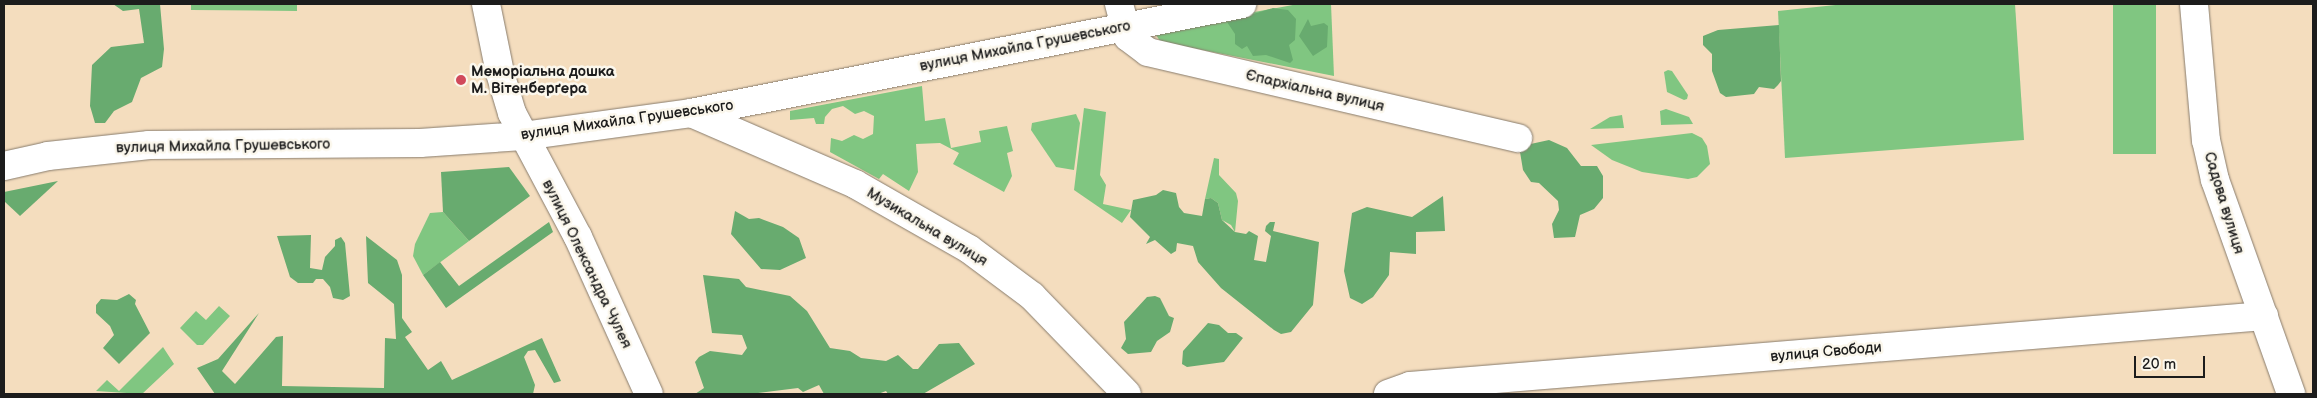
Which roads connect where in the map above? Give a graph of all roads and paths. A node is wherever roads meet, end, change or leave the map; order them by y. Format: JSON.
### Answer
{"nodes":[{"id":1,"x":486,"y":4,"type":"edge"},
{"id":2,"x":1242,"y":4,"type":"edge"},
{"id":3,"x":2194,"y":4,"type":"edge"},
{"id":4,"x":1121,"y":15,"type":"edge"},
{"id":5,"x":691,"y":113,"type":"junction"},
{"id":6,"x":523,"y":136,"type":"junction"},
{"id":7,"x":1518,"y":138,"type":"dead end"},
{"id":8,"x":4,"y":166,"type":"edge"},
{"id":9,"x":2264,"y":316,"type":"junction"},
{"id":10,"x":648,"y":394,"type":"edge"},
{"id":11,"x":1127,"y":394,"type":"edge"},
{"id":12,"x":1388,"y":394,"type":"edge"},
{"id":13,"x":2291,"y":394,"type":"edge"}],
"edges":[{"from":1,"to":6,"type":"street","name":"вулиця Олександра Чулея"},
{"from":2,"to":4,"type":"street","name":"вулиця Михайла Грушевського"},
{"from":3,"to":9,"type":"street","name":"Садова вулиця"},
{"from":4,"to":5,"type":"street","name":"вулиця Михайла Грушевського"},
{"from":4,"to":7,"type":"street","name":"Єпархіальна вулиця"},
{"from":5,"to":6,"type":"street","name":"вулиця Михайла Грушевського"},
{"from":5,"to":11,"type":"street","name":"Музикальна вулиця"},
{"from":6,"to":8,"type":"street","name":"вулиця Михайла Грушевського"},
{"from":6,"to":10,"type":"street","name":"вулиця Олександра Чулея"},
{"from":9,"to":12,"type":"street","name":"вулиця Свободи"},
{"from":9,"to":13,"type":"street","name":"Садова вулиця"}]}
